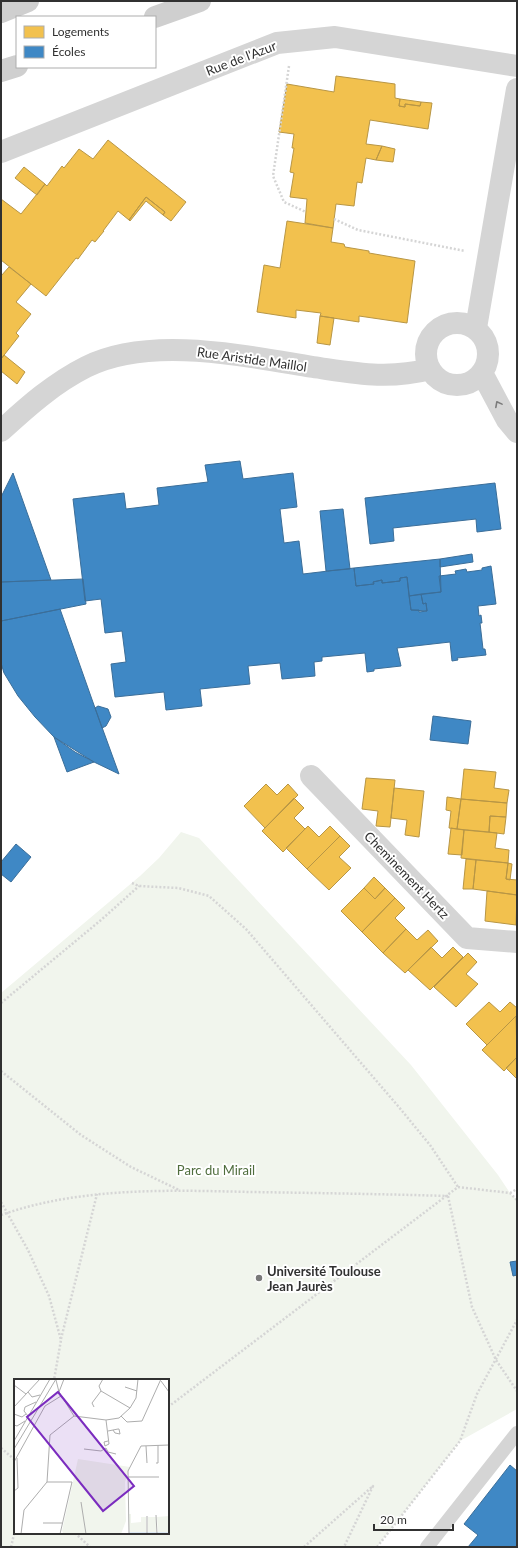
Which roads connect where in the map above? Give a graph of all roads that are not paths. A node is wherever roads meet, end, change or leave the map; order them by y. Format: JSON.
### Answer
{"nodes":[{"id":1,"x":28,"y":1,"type":"edge"},
{"id":2,"x":200,"y":1,"type":"edge"},
{"id":3,"x":1,"y":12,"type":"edge"},
{"id":4,"x":156,"y":17,"type":"edge"},
{"id":5,"x":16,"y":66,"type":"edge"},
{"id":6,"x":517,"y":66,"type":"edge"},
{"id":7,"x":1,"y":71,"type":"edge"},
{"id":8,"x":517,"y":89,"type":"edge"},
{"id":9,"x":1,"y":152,"type":"edge"},
{"id":10,"x":476,"y":328,"type":"junction"},
{"id":11,"x":430,"y":369,"type":"junction"},
{"id":12,"x":482,"y":373,"type":"junction"},
{"id":13,"x":1,"y":431,"type":"edge"},
{"id":14,"x":517,"y":432,"type":"edge"},
{"id":15,"x":311,"y":776,"type":"dead end"},
{"id":16,"x":517,"y":942,"type":"edge"},
{"id":17,"x":517,"y":1433,"type":"edge"},
{"id":18,"x":427,"y":1547,"type":"edge"}],
"edges":[{"from":1,"to":3,"type":"main road"},
{"from":2,"to":4,"type":"main road"},
{"from":5,"to":7,"type":"main road"},
{"from":6,"to":9,"type":"street","name":"Rue de l'Azur"},
{"from":8,"to":10,"type":"street"},
{"from":10,"to":11,"type":"street"},
{"from":10,"to":12,"type":"street"},
{"from":11,"to":12,"type":"street"},
{"from":11,"to":13,"type":"street","name":"Rue Aristide Maillol"},
{"from":14,"to":12,"type":"street","one_way":true},
{"from":15,"to":16,"type":"street","name":"Cheminement Hertz"},
{"from":17,"to":18,"type":"lane"}]}
